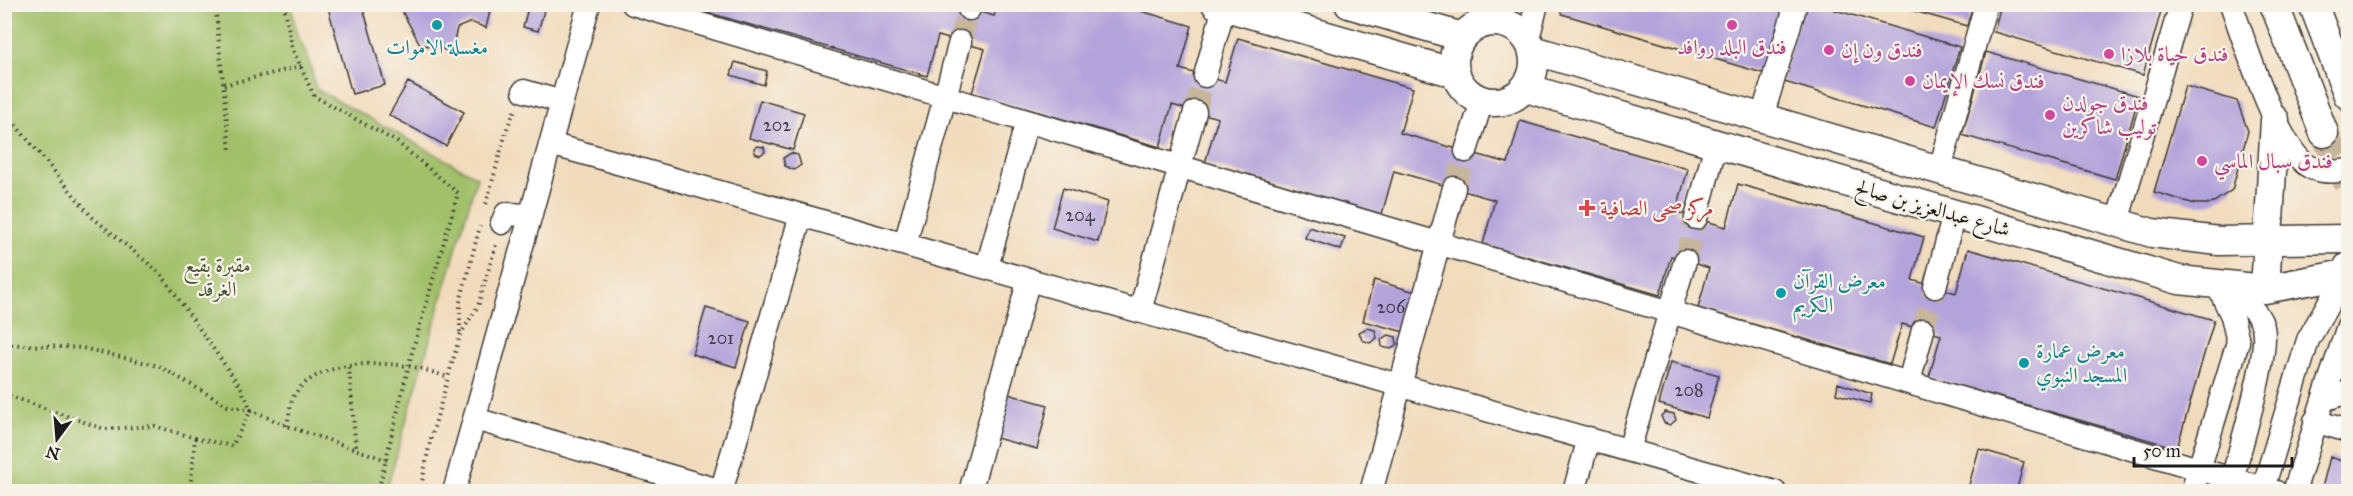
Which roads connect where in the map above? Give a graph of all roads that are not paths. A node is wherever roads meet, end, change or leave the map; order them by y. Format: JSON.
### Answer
{"nodes":[{"id":1,"x":589,"y":4,"type":"edge"},
{"id":2,"x":1348,"y":4,"type":"edge"},
{"id":3,"x":1537,"y":4,"type":"edge"},
{"id":4,"x":1796,"y":4,"type":"edge"},
{"id":5,"x":1986,"y":4,"type":"edge"},
{"id":6,"x":2181,"y":4,"type":"edge"},
{"id":7,"x":2231,"y":4,"type":"edge"},
{"id":8,"x":2274,"y":4,"type":"edge"},
{"id":9,"x":2313,"y":4,"type":"edge"},
{"id":10,"x":647,"y":6,"type":"edge"},
{"id":11,"x":1220,"y":6,"type":"edge"},
{"id":12,"x":1489,"y":13,"type":"edge"},
{"id":13,"x":1462,"y":37,"type":"junction"},
{"id":14,"x":960,"y":42,"type":"tunnel mouth"},
{"id":15,"x":1530,"y":44,"type":"junction"},
{"id":16,"x":1455,"y":73,"type":"junction"},
{"id":17,"x":1205,"y":76,"type":"tunnel mouth"},
{"id":18,"x":1526,"y":88,"type":"junction"},
{"id":19,"x":524,"y":91,"type":"dead end"},
{"id":20,"x":2349,"y":95,"type":"edge"},
{"id":21,"x":944,"y":96,"type":"junction"},
{"id":22,"x":1482,"y":101,"type":"junction"},
{"id":23,"x":562,"y":102,"type":"junction"},
{"id":24,"x":1195,"y":112,"type":"tunnel mouth"},
{"id":25,"x":1762,"y":117,"type":"junction"},
{"id":26,"x":2275,"y":120,"type":"junction"},
{"id":27,"x":1027,"y":121,"type":"junction"},
{"id":28,"x":2324,"y":133,"type":"tunnel mouth"},
{"id":29,"x":550,"y":144,"type":"junction"},
{"id":30,"x":1716,"y":144,"type":"junction"},
{"id":31,"x":1466,"y":151,"type":"tunnel mouth"},
{"id":32,"x":1181,"y":166,"type":"junction"},
{"id":33,"x":1940,"y":169,"type":"junction"},
{"id":34,"x":2349,"y":170,"type":"edge"},
{"id":35,"x":1454,"y":188,"type":"tunnel mouth"},
{"id":36,"x":1954,"y":214,"type":"junction"},
{"id":37,"x":531,"y":215,"type":"junction"},
{"id":38,"x":801,"y":215,"type":"junction"},
{"id":39,"x":1696,"y":218,"type":"tunnel mouth"},
{"id":40,"x":2117,"y":222,"type":"junction"},
{"id":41,"x":502,"y":223,"type":"road end"},
{"id":42,"x":2349,"y":240,"type":"edge"},
{"id":43,"x":2268,"y":242,"type":"junction"},
{"id":44,"x":1439,"y":243,"type":"junction"},
{"id":45,"x":905,"y":244,"type":"junction"},
{"id":46,"x":1685,"y":261,"type":"tunnel mouth"},
{"id":47,"x":987,"y":267,"type":"junction"},
{"id":48,"x":2347,"y":271,"type":"edge"},
{"id":49,"x":1029,"y":279,"type":"junction"},
{"id":50,"x":2217,"y":284,"type":"junction"},
{"id":51,"x":1935,"y":287,"type":"tunnel mouth"},
{"id":52,"x":2265,"y":289,"type":"junction"},
{"id":53,"x":1140,"y":311,"type":"junction"},
{"id":54,"x":1671,"y":312,"type":"junction"},
{"id":55,"x":2263,"y":326,"type":"junction"},
{"id":56,"x":2347,"y":328,"type":"edge"},
{"id":57,"x":1923,"y":330,"type":"tunnel mouth"},
{"id":58,"x":1909,"y":382,"type":"junction"},
{"id":59,"x":1400,"y":384,"type":"junction"},
{"id":60,"x":2349,"y":392,"type":"edge"},
{"id":61,"x":2323,"y":400,"type":"junction"},
{"id":62,"x":475,"y":419,"type":"junction"},
{"id":63,"x":2315,"y":421,"type":"junction"},
{"id":64,"x":2349,"y":431,"type":"edge"},
{"id":65,"x":1589,"y":438,"type":"junction"},
{"id":66,"x":1629,"y":450,"type":"junction"},
{"id":67,"x":2199,"y":468,"type":"junction"},
{"id":68,"x":2234,"y":473,"type":"dead end"},
{"id":69,"x":2270,"y":487,"type":"edge"},
{"id":70,"x":723,"y":491,"type":"edge"},
{"id":71,"x":454,"y":492,"type":"edge"},
{"id":72,"x":970,"y":492,"type":"edge"},
{"id":73,"x":1371,"y":492,"type":"edge"},
{"id":74,"x":1574,"y":492,"type":"edge"},
{"id":75,"x":1775,"y":492,"type":"edge"},
{"id":76,"x":2192,"y":492,"type":"edge"},
{"id":77,"x":2294,"y":492,"type":"edge"}],
"edges":[{"from":1,"to":23,"type":"street"},
{"from":2,"to":13,"type":"main road"},
{"from":3,"to":15,"type":"street"},
{"from":4,"to":25,"type":"street"},
{"from":5,"to":33,"type":"street"},
{"from":6,"to":40,"type":"street"},
{"from":7,"to":26,"type":"street"},
{"from":8,"to":28,"type":"main road"},
{"from":9,"to":20,"type":"main road"},
{"from":10,"to":21,"type":"street"},
{"from":11,"to":16,"type":"main road"},
{"from":11,"to":17,"type":"street"},
{"from":12,"to":13,"type":"main road","name":"شارع عبدالعزيز بن صالح"},
{"from":12,"to":15,"type":"main road","name":"شارع عبدالعزيز بن صالح"},
{"from":13,"to":16,"type":"main road"},
{"from":14,"to":21,"type":"street"},
{"from":15,"to":18,"type":"main road"},
{"from":15,"to":25,"type":"main road","name":"شارع عبدالعزيز بن صالح"},
{"from":16,"to":22,"type":"main road"},
{"from":18,"to":22,"type":"main road"},
{"from":18,"to":30,"type":"main road","name":"شارع عبدالعزيز بن صالح"},
{"from":19,"to":23,"type":"street"},
{"from":21,"to":27,"type":"street"},
{"from":21,"to":45,"type":"street"},
{"from":22,"to":31,"type":"street"},
{"from":23,"to":29,"type":"street"},
{"from":24,"to":32,"type":"street"},
{"from":25,"to":33,"type":"main road","name":"شارع عبدالعزيز بن صالح"},
{"from":26,"to":34,"type":"street"},
{"from":26,"to":43,"type":"main road"},
{"from":27,"to":32,"type":"street"},
{"from":27,"to":47,"type":"street"},
{"from":29,"to":37,"type":"street"},
{"from":29,"to":38,"type":"street"},
{"from":30,"to":36,"type":"main road","name":"شارع عبدالعزيز بن صالح"},
{"from":30,"to":39,"type":"street"},
{"from":32,"to":44,"type":"street"},
{"from":32,"to":53,"type":"street"},
{"from":33,"to":40,"type":"main road","name":"شارع عبدالعزيز بن صالح"},
{"from":35,"to":44,"type":"street"},
{"from":36,"to":50,"type":"main road","name":"شارع عبدالعزيز بن صالح"},
{"from":36,"to":51,"type":"street"},
{"from":37,"to":41,"type":"street"},
{"from":37,"to":62,"type":"street"},
{"from":38,"to":45,"type":"street"},
{"from":38,"to":70,"type":"street"},
{"from":40,"to":43,"type":"main road","name":"شارع عبدالعزيز بن صالح"},
{"from":42,"to":43,"type":"main road","name":"شارع عبدالعزيز بن صالح"},
{"from":43,"to":52,"type":"main road"},
{"from":44,"to":54,"type":"street"},
{"from":44,"to":59,"type":"street"},
{"from":45,"to":47,"type":"street"},
{"from":46,"to":54,"type":"street"},
{"from":47,"to":49,"type":"street"},
{"from":48,"to":52,"type":"main road","name":"شارع عبدالعزيز بن صالح"},
{"from":48,"to":69,"type":"street"},
{"from":49,"to":53,"type":"street"},
{"from":49,"to":72,"type":"street"},
{"from":50,"to":52,"type":"main road","name":"شارع عبدالعزيز بن صالح"},
{"from":50,"to":55,"type":"street"},
{"from":50,"to":67,"type":"street"},
{"from":52,"to":55,"type":"street"},
{"from":53,"to":59,"type":"street"},
{"from":54,"to":58,"type":"street"},
{"from":54,"to":66,"type":"street"},
{"from":55,"to":68,"type":"street"},
{"from":56,"to":61,"type":"street"},
{"from":57,"to":58,"type":"street"},
{"from":58,"to":67,"type":"street"},
{"from":59,"to":65,"type":"street"},
{"from":59,"to":73,"type":"street"},
{"from":60,"to":61,"type":"street"},
{"from":61,"to":63,"type":"street"},
{"from":62,"to":70,"type":"street"},
{"from":62,"to":71,"type":"street"},
{"from":63,"to":64,"type":"street"},
{"from":63,"to":77,"type":"street"},
{"from":65,"to":66,"type":"street"},
{"from":65,"to":74,"type":"street"},
{"from":66,"to":75,"type":"street"},
{"from":67,"to":69,"type":"street"},
{"from":67,"to":76,"type":"street"}]}
